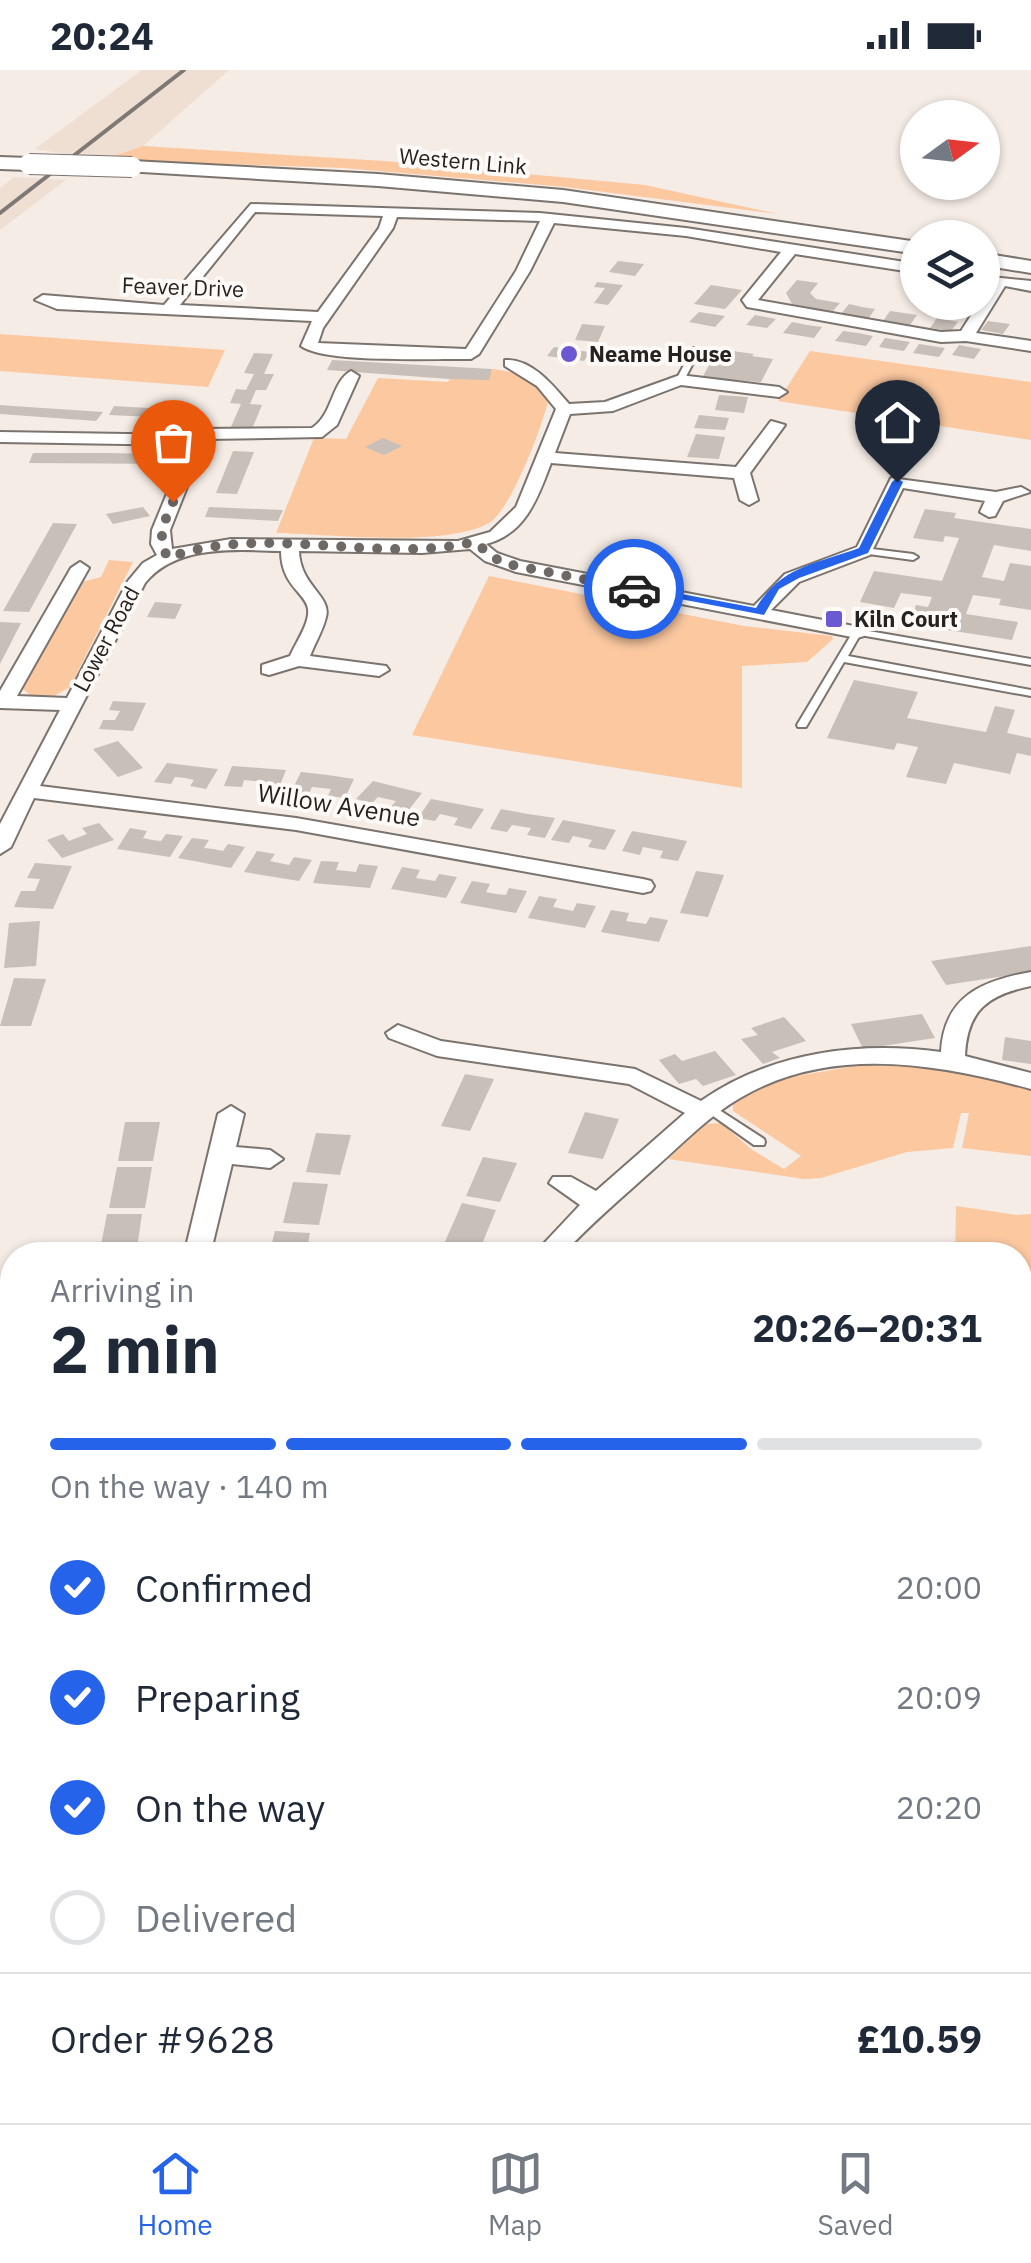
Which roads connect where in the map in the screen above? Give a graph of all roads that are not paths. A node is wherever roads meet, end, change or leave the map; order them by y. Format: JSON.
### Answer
{"nodes":[{"id":1,"x":0,"y":164,"type":"edge"},
{"id":2,"x":392,"y":210,"type":"junction"},
{"id":3,"x":550,"y":218,"type":"junction"},
{"id":4,"x":900,"y":245,"type":"edge"},
{"id":5,"x":790,"y":250,"type":"junction"},
{"id":6,"x":1000,"y":262,"type":"edge"},
{"id":7,"x":900,"y":266,"type":"edge"},
{"id":8,"x":1031,"y":266,"type":"edge"},
{"id":9,"x":1000,"y":281,"type":"edge"},
{"id":10,"x":1031,"y":286,"type":"edge"},
{"id":11,"x":43,"y":300,"type":"dead end"},
{"id":12,"x":169,"y":309,"type":"junction"},
{"id":13,"x":322,"y":317,"type":"junction"},
{"id":14,"x":976,"y":320,"type":"edge"},
{"id":15,"x":966,"y":336,"type":"junction"},
{"id":16,"x":1031,"y":346,"type":"edge"},
{"id":17,"x":696,"y":350,"type":"dead end"},
{"id":18,"x":512,"y":363,"type":"dead end"},
{"id":19,"x":351,"y":376,"type":"dead end"},
{"id":20,"x":680,"y":380,"type":"junction"},
{"id":21,"x":780,"y":392,"type":"dead end"},
{"id":22,"x":564,"y":409,"type":"junction"},
{"id":23,"x":740,"y":433,"type":"dead end"},
{"id":24,"x":0,"y":437,"type":"edge"},
{"id":25,"x":196,"y":440,"type":"junction"},
{"id":26,"x":546,"y":457,"type":"junction"},
{"id":27,"x":740,"y":473,"type":"junction"},
{"id":28,"x":1020,"y":492,"type":"dead end"},
{"id":29,"x":749,"y":500,"type":"dead end"},
{"id":30,"x":474,"y":542,"type":"junction"},
{"id":31,"x":290,"y":546,"type":"junction"},
{"id":32,"x":864,"y":551,"type":"junction"},
{"id":33,"x":913,"y":557,"type":"dead end"},
{"id":34,"x":168,"y":558,"type":"junction"},
{"id":35,"x":80,"y":568,"type":"dead end"},
{"id":36,"x":760,"y":613,"type":"junction"},
{"id":37,"x":857,"y":632,"type":"junction"},
{"id":38,"x":841,"y":658,"type":"junction"},
{"id":39,"x":298,"y":660,"type":"junction"},
{"id":40,"x":1031,"y":662,"type":"edge"},
{"id":41,"x":269,"y":669,"type":"dead end"},
{"id":42,"x":380,"y":670,"type":"dead end"},
{"id":43,"x":1031,"y":693,"type":"edge"},
{"id":44,"x":2,"y":702,"type":"edge"},
{"id":45,"x":71,"y":704,"type":"junction"},
{"id":46,"x":802,"y":725,"type":"dead end"},
{"id":47,"x":25,"y":790,"type":"junction"},
{"id":48,"x":0,"y":847,"type":"edge"},
{"id":49,"x":642,"y":886,"type":"dead end"},
{"id":50,"x":1031,"y":979,"type":"edge"},
{"id":51,"x":398,"y":1033,"type":"dead end"},
{"id":52,"x":952,"y":1060,"type":"junction"},
{"id":53,"x":1031,"y":1081,"type":"edge"},
{"id":54,"x":707,"y":1110,"type":"junction"},
{"id":55,"x":231,"y":1114,"type":"dead end"},
{"id":56,"x":760,"y":1142,"type":"dead end"},
{"id":57,"x":222,"y":1155,"type":"junction"},
{"id":58,"x":270,"y":1159,"type":"dead end"},
{"id":59,"x":562,"y":1182,"type":"dead end"},
{"id":60,"x":597,"y":1204,"type":"junction"},
{"id":61,"x":201,"y":1242,"type":"edge"},
{"id":62,"x":559,"y":1242,"type":"edge"}],
"edges":[{"from":1,"to":4,"type":"main road","name":"Western Link","bridge":true},
{"from":2,"to":3,"type":"street"},
{"from":2,"to":12,"type":"street"},
{"from":2,"to":13,"type":"street"},
{"from":3,"to":5,"type":"street"},
{"from":3,"to":13,"type":"street"},
{"from":5,"to":7,"type":"street"},
{"from":5,"to":15,"type":"street"},
{"from":6,"to":8,"type":"main road"},
{"from":9,"to":10,"type":"street"},
{"from":11,"to":12,"type":"street","name":"Feaver Drive"},
{"from":12,"to":13,"type":"street","name":"Feaver Drive"},
{"from":14,"to":15,"type":"street"},
{"from":15,"to":16,"type":"street"},
{"from":17,"to":20,"type":"lane"},
{"from":18,"to":22,"type":"street"},
{"from":19,"to":25,"type":"street"},
{"from":20,"to":21,"type":"street"},
{"from":20,"to":22,"type":"street"},
{"from":22,"to":26,"type":"street","name":"Lower Road"},
{"from":23,"to":27,"type":"street"},
{"from":24,"to":25,"type":"street"},
{"from":25,"to":34,"type":"street"},
{"from":26,"to":27,"type":"street"},
{"from":26,"to":30,"type":"street","name":"Lower Road"},
{"from":27,"to":29,"type":"street"},
{"from":28,"to":32,"type":"street"},
{"from":30,"to":31,"type":"street","name":"Lower Road"},
{"from":30,"to":36,"type":"street"},
{"from":31,"to":34,"type":"street","name":"Lower Road"},
{"from":31,"to":39,"type":"street"},
{"from":32,"to":33,"type":"lane"},
{"from":32,"to":36,"type":"street"},
{"from":34,"to":45,"type":"street","name":"Lower Road"},
{"from":35,"to":44,"type":"street"},
{"from":36,"to":37,"type":"street"},
{"from":37,"to":38,"type":"lane"},
{"from":37,"to":40,"type":"lane"},
{"from":38,"to":43,"type":"lane"},
{"from":38,"to":46,"type":"lane"},
{"from":39,"to":41,"type":"street"},
{"from":39,"to":42,"type":"street"},
{"from":44,"to":45,"type":"street"},
{"from":45,"to":47,"type":"street","name":"Lower Road"},
{"from":47,"to":48,"type":"street","name":"Lower Road"},
{"from":47,"to":49,"type":"street","name":"Willow Avenue"},
{"from":50,"to":52,"type":"street"},
{"from":51,"to":54,"type":"street"},
{"from":52,"to":53,"type":"street"},
{"from":52,"to":54,"type":"street"},
{"from":54,"to":56,"type":"lane"},
{"from":54,"to":60,"type":"street"},
{"from":55,"to":57,"type":"street"},
{"from":57,"to":58,"type":"street"},
{"from":57,"to":61,"type":"street"},
{"from":59,"to":60,"type":"street"},
{"from":60,"to":62,"type":"street"}]}
